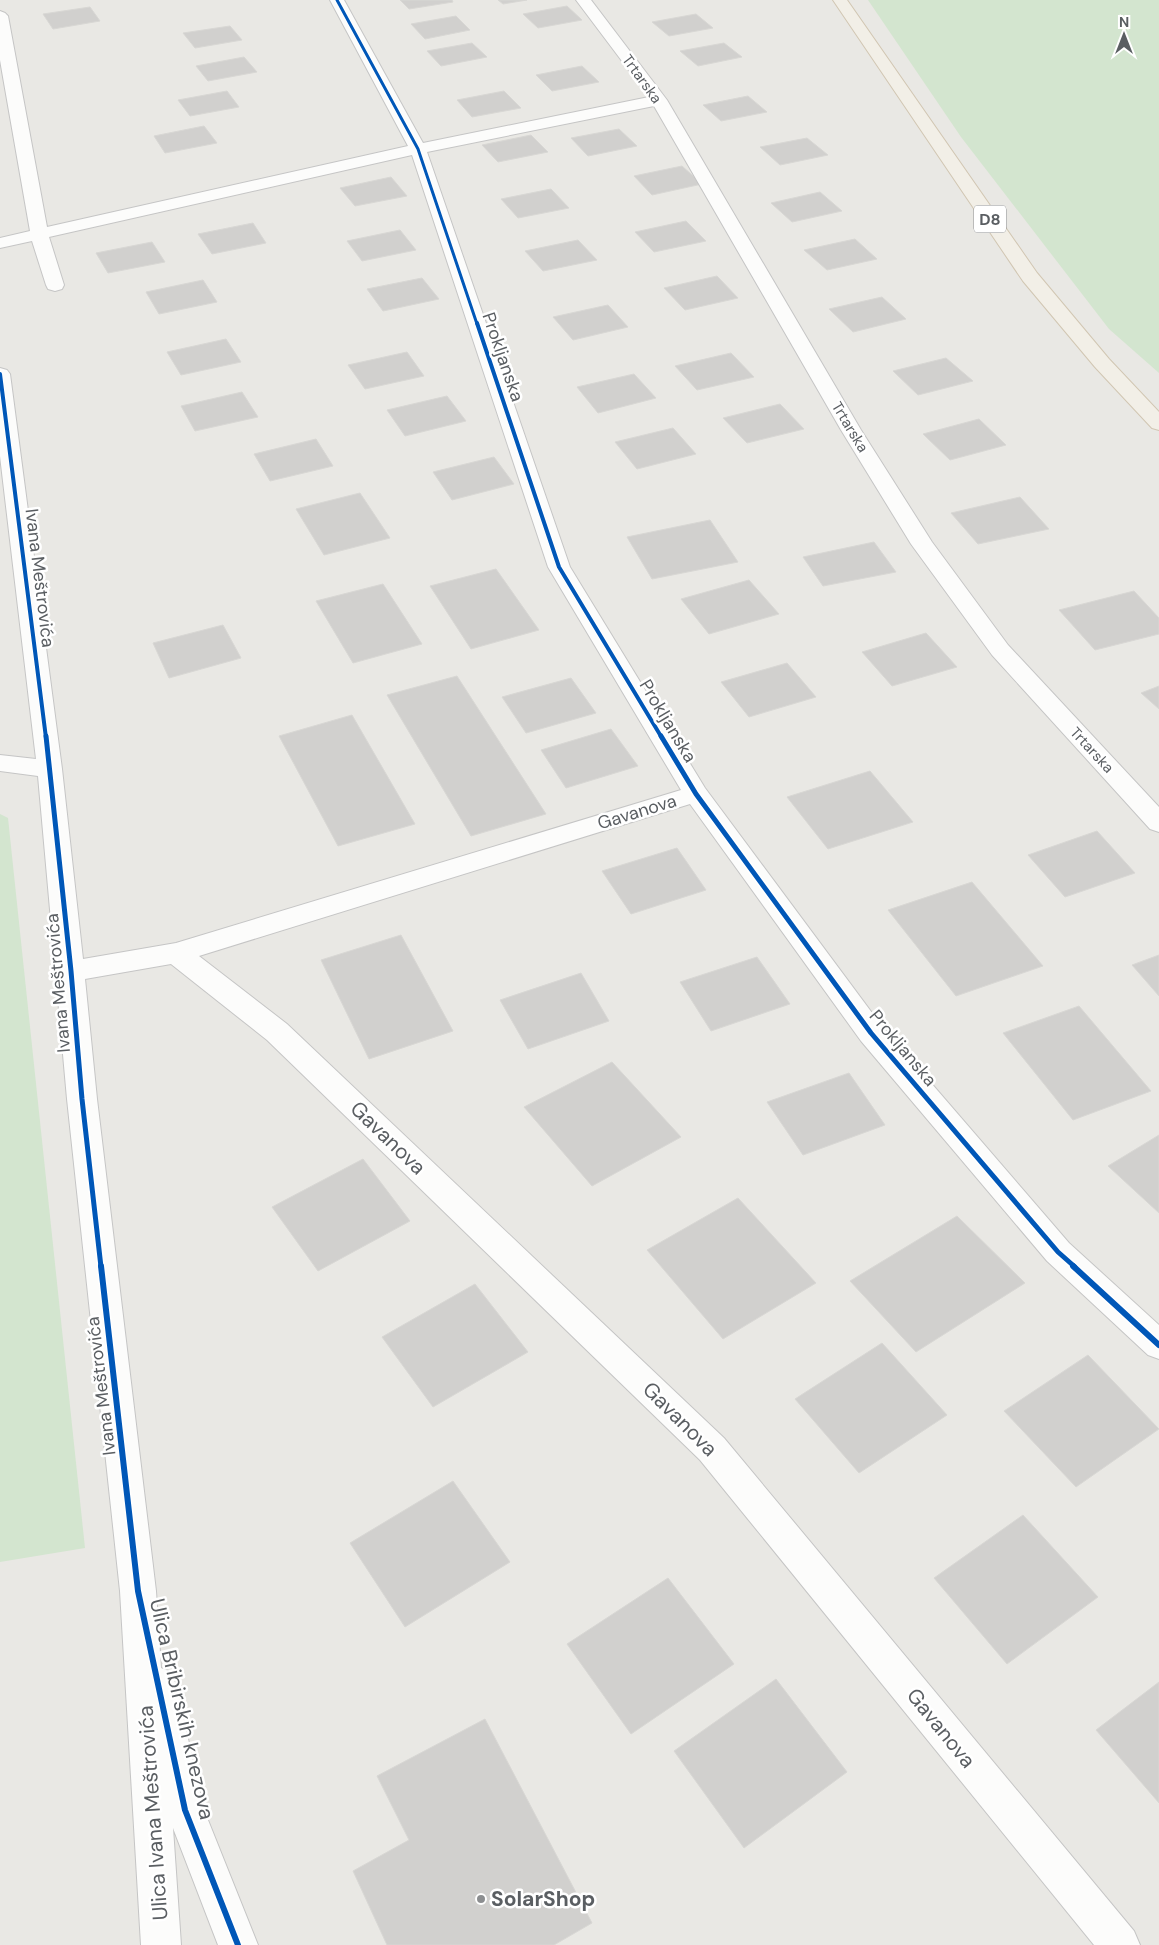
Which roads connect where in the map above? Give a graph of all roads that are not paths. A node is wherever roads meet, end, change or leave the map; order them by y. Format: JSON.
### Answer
{"nodes":[{"id":1,"x":338,"y":0,"type":"edge"},
{"id":2,"x":583,"y":0,"type":"edge"},
{"id":3,"x":840,"y":0,"type":"edge"},
{"id":4,"x":0,"y":16,"type":"edge"},
{"id":5,"x":659,"y":100,"type":"junction"},
{"id":6,"x":418,"y":149,"type":"junction"},
{"id":7,"x":39,"y":234,"type":"junction"},
{"id":8,"x":0,"y":243,"type":"edge"},
{"id":9,"x":55,"y":285,"type":"dead end"},
{"id":10,"x":0,"y":374,"type":"edge"},
{"id":11,"x":1159,"y":424,"type":"edge"},
{"id":12,"x":0,"y":763,"type":"edge"},
{"id":13,"x":50,"y":769,"type":"junction"},
{"id":14,"x":696,"y":794,"type":"junction"},
{"id":15,"x":1159,"y":823,"type":"edge"},
{"id":16,"x":176,"y":953,"type":"junction"},
{"id":17,"x":71,"y":971,"type":"junction"},
{"id":18,"x":1159,"y":1345,"type":"edge"},
{"id":19,"x":138,"y":1591,"type":"junction"},
{"id":20,"x":161,"y":1945,"type":"edge"},
{"id":21,"x":238,"y":1945,"type":"edge"},
{"id":22,"x":1120,"y":1945,"type":"edge"}],
"edges":[{"from":1,"to":6,"type":"street","name":"Prokljanska"},
{"from":2,"to":5,"type":"street","name":"Trtarska"},
{"from":3,"to":11,"type":"main road","number":"D8"},
{"from":4,"to":7,"type":"street"},
{"from":5,"to":6,"type":"street"},
{"from":5,"to":15,"type":"street","name":"Trtarska"},
{"from":6,"to":7,"type":"street"},
{"from":6,"to":14,"type":"street","name":"Prokljanska"},
{"from":7,"to":8,"type":"street"},
{"from":7,"to":9,"type":"street"},
{"from":10,"to":13,"type":"street","name":"Ivana Meštrovića"},
{"from":12,"to":13,"type":"street"},
{"from":13,"to":17,"type":"street","name":"Ivana Meštrovića"},
{"from":14,"to":16,"type":"street","name":"Gavanova"},
{"from":14,"to":18,"type":"street","name":"Prokljanska"},
{"from":16,"to":17,"type":"street","name":"Gavanova"},
{"from":16,"to":22,"type":"street","name":"Gavanova"},
{"from":17,"to":19,"type":"street","name":"Ivana Meštrovića"},
{"from":19,"to":20,"type":"street","name":"Ulica Ivana Meštrovića"},
{"from":19,"to":21,"type":"street","name":"Ulica Bribirskih knezova"}]}
